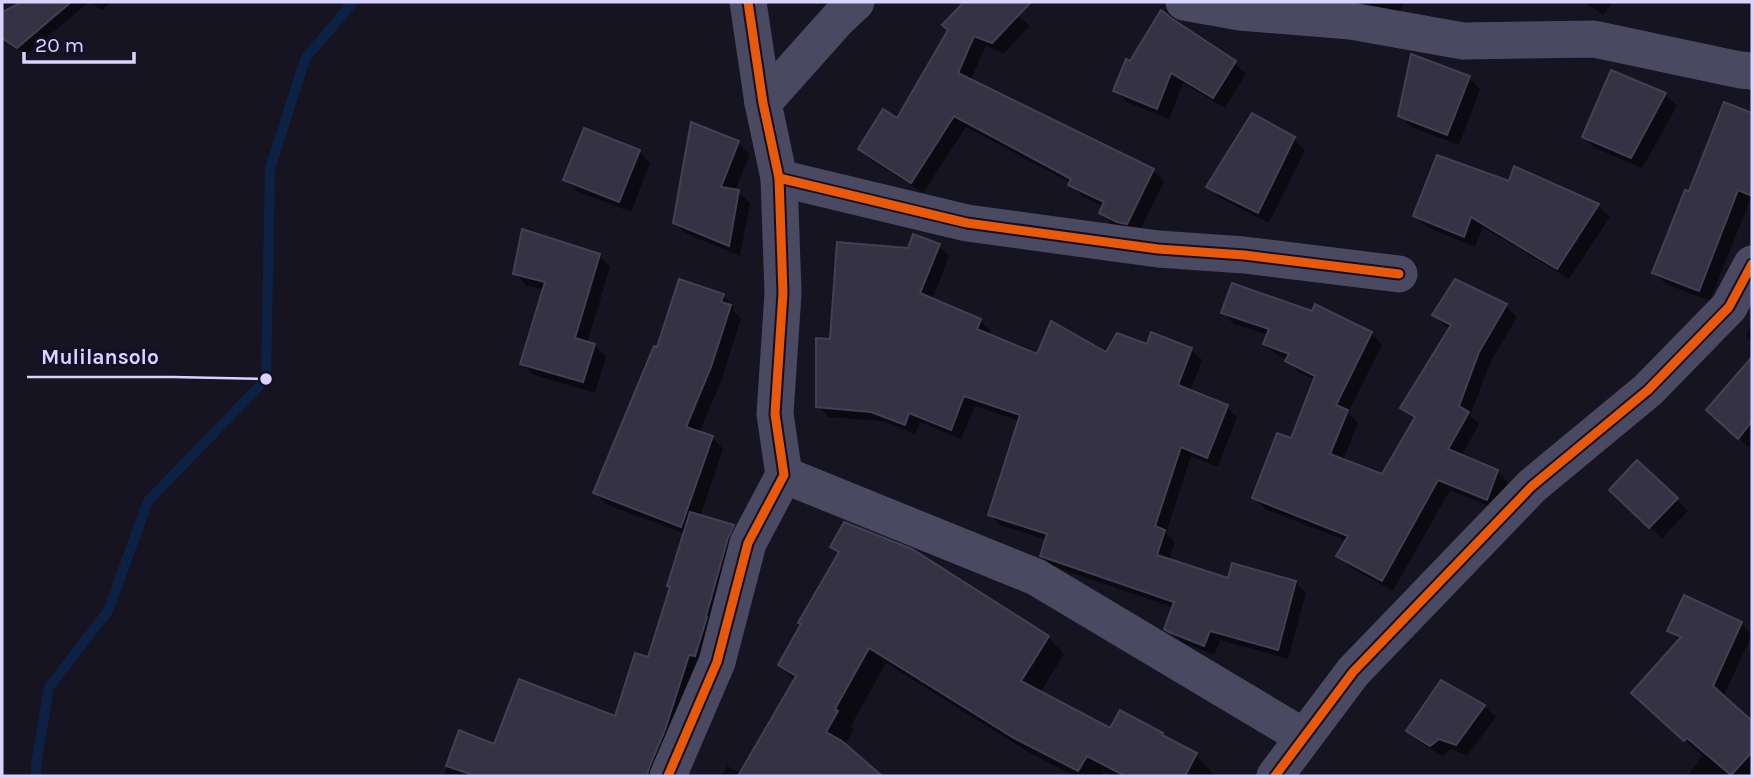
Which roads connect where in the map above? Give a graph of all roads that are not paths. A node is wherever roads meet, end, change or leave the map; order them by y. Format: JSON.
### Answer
{"nodes":[{"id":1,"x":748,"y":2,"type":"edge"},
{"id":2,"x":856,"y":2,"type":"edge"},
{"id":3,"x":1184,"y":2,"type":"edge"},
{"id":4,"x":1752,"y":71,"type":"edge"},
{"id":5,"x":763,"y":103,"type":"junction"},
{"id":6,"x":779,"y":178,"type":"junction"},
{"id":7,"x":1752,"y":264,"type":"edge"},
{"id":8,"x":1399,"y":274,"type":"dead end"},
{"id":9,"x":784,"y":475,"type":"junction"},
{"id":10,"x":1304,"y":737,"type":"junction"},
{"id":11,"x":668,"y":776,"type":"edge"},
{"id":12,"x":1275,"y":776,"type":"edge"}],
"edges":[{"from":1,"to":5,"type":"street"},
{"from":2,"to":5,"type":"street"},
{"from":3,"to":4,"type":"street"},
{"from":5,"to":6,"type":"street"},
{"from":6,"to":8,"type":"street"},
{"from":6,"to":9,"type":"street"},
{"from":7,"to":10,"type":"street"},
{"from":9,"to":10,"type":"street"},
{"from":9,"to":11,"type":"street"},
{"from":10,"to":12,"type":"street"}]}
